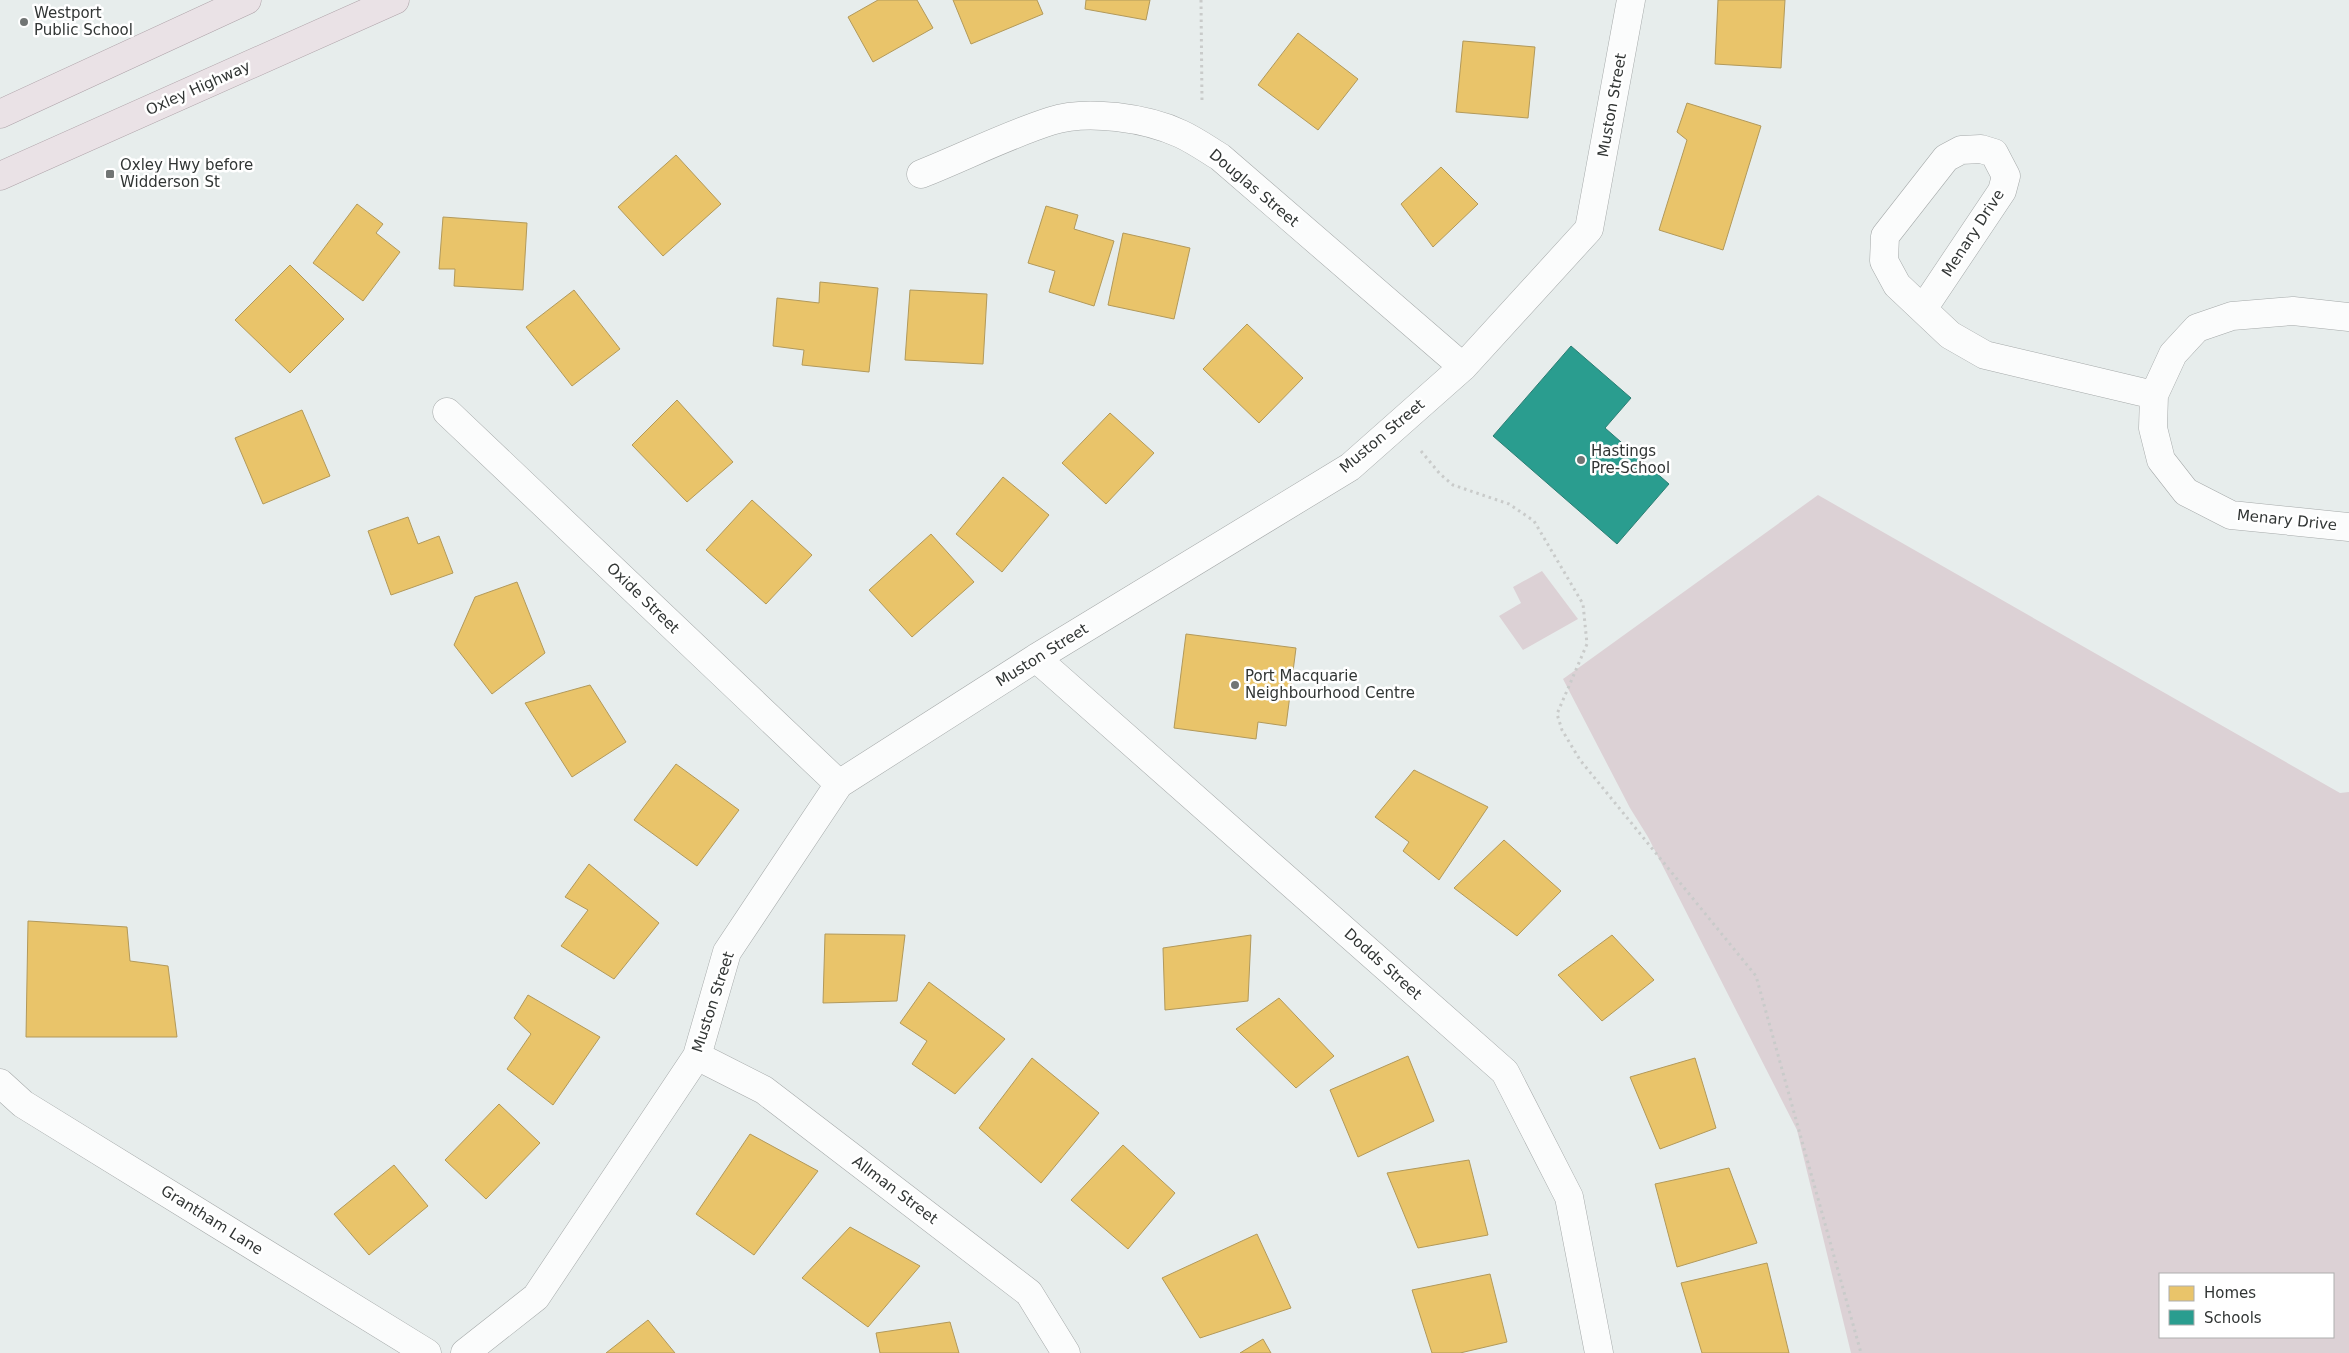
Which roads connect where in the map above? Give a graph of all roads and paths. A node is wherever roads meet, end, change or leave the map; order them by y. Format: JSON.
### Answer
{"nodes":[{"id":1,"x":247,"y":0,"type":"edge"},
{"id":2,"x":395,"y":0,"type":"edge"},
{"id":3,"x":1202,"y":0,"type":"edge"},
{"id":4,"x":1631,"y":0,"type":"edge"},
{"id":5,"x":0,"y":114,"type":"edge"},
{"id":6,"x":1202,"y":146,"type":"junction"},
{"id":7,"x":921,"y":174,"type":"dead end"},
{"id":8,"x":0,"y":176,"type":"edge"},
{"id":9,"x":1923,"y":310,"type":"junction"},
{"id":10,"x":2349,"y":317,"type":"edge"},
{"id":11,"x":1463,"y":367,"type":"junction"},
{"id":12,"x":2154,"y":395,"type":"junction"},
{"id":13,"x":447,"y":412,"type":"dead end"},
{"id":14,"x":1398,"y":424,"type":"junction"},
{"id":15,"x":2349,"y":527,"type":"edge"},
{"id":16,"x":1036,"y":658,"type":"junction"},
{"id":17,"x":838,"y":784,"type":"junction"},
{"id":18,"x":697,"y":1056,"type":"junction"},
{"id":19,"x":0,"y":1083,"type":"edge"},
{"id":20,"x":428,"y":1353,"type":"edge"},
{"id":21,"x":465,"y":1353,"type":"edge"},
{"id":22,"x":1066,"y":1353,"type":"edge"},
{"id":23,"x":1599,"y":1353,"type":"edge"},
{"id":24,"x":1862,"y":1353,"type":"edge"}],
"edges":[{"from":1,"to":5,"type":"main road"},
{"from":2,"to":8,"type":"main road","name":"Oxley Highway"},
{"from":3,"to":6,"type":"path"},
{"from":4,"to":11,"type":"street","name":"Muston Street"},
{"from":6,"to":7,"type":"street","name":"Douglas Street"},
{"from":6,"to":11,"type":"street","name":"Douglas Street"},
{"from":9,"to":9,"type":"street","name":"Menary Drive"},
{"from":9,"to":12,"type":"street","name":"Menary Drive"},
{"from":10,"to":12,"type":"street","name":"Menary Drive"},
{"from":11,"to":14,"type":"street","name":"Muston Street"},
{"from":12,"to":15,"type":"street","name":"Menary Drive"},
{"from":13,"to":17,"type":"street","name":"Oxide Street"},
{"from":14,"to":16,"type":"street","name":"Muston Street"},
{"from":14,"to":24,"type":"path"},
{"from":16,"to":17,"type":"street","name":"Muston Street"},
{"from":16,"to":23,"type":"street","name":"Dodds Street"},
{"from":17,"to":18,"type":"street","name":"Muston Street"},
{"from":18,"to":21,"type":"street","name":"Muston Street"},
{"from":18,"to":22,"type":"street","name":"Allman Street"},
{"from":19,"to":20,"type":"street","name":"Grantham Lane"}]}
